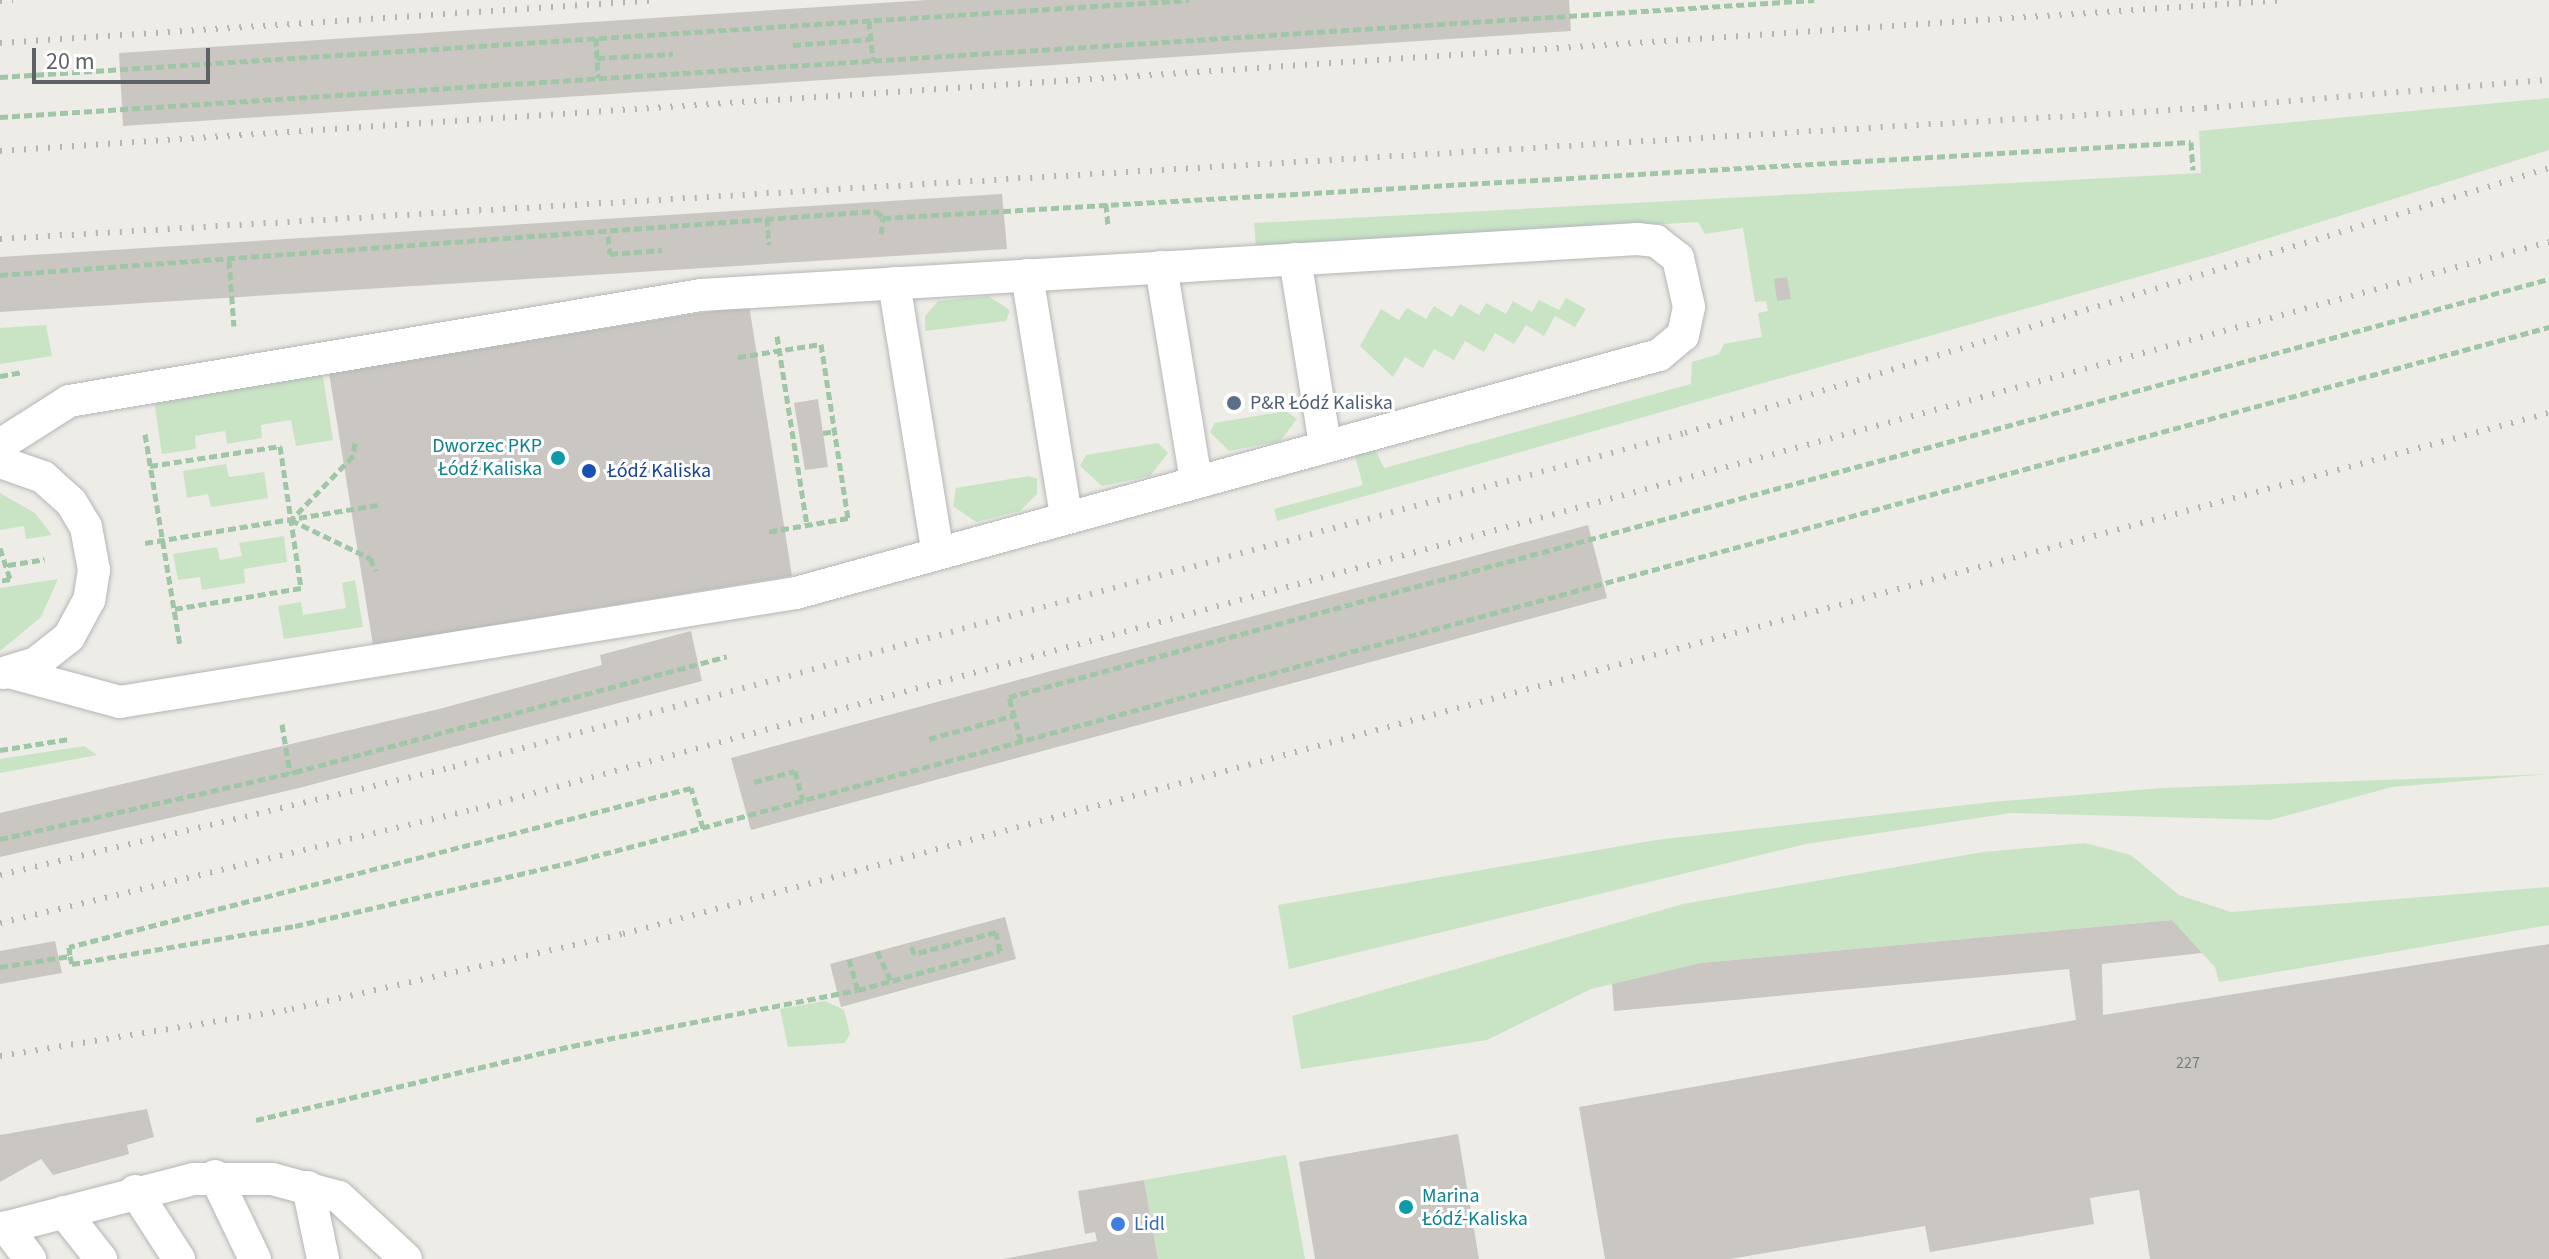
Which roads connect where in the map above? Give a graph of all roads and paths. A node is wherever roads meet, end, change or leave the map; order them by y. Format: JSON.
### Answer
{"nodes":[{"id":1,"x":1189,"y":0,"type":"edge"},
{"id":2,"x":1814,"y":0,"type":"edge"},
{"id":3,"x":869,"y":21,"type":"junction"},
{"id":4,"x":596,"y":38,"type":"junction"},
{"id":5,"x":871,"y":39,"type":"junction"},
{"id":6,"x":793,"y":45,"type":"dead end"},
{"id":7,"x":673,"y":54,"type":"dead end"},
{"id":8,"x":597,"y":58,"type":"junction"},
{"id":9,"x":873,"y":61,"type":"junction"},
{"id":10,"x":0,"y":77,"type":"edge"},
{"id":11,"x":598,"y":78,"type":"junction"},
{"id":12,"x":0,"y":117,"type":"edge"},
{"id":13,"x":2193,"y":170,"type":"dead end"},
{"id":14,"x":1106,"y":204,"type":"junction"},
{"id":15,"x":883,"y":218,"type":"junction"},
{"id":16,"x":1113,"y":231,"type":"dead end"},
{"id":17,"x":877,"y":234,"type":"dead end"},
{"id":18,"x":608,"y":235,"type":"junction"},
{"id":19,"x":642,"y":251,"type":"dead end"},
{"id":20,"x":1295,"y":259,"type":"junction"},
{"id":21,"x":229,"y":260,"type":"junction"},
{"id":22,"x":1161,"y":267,"type":"junction"},
{"id":23,"x":0,"y":275,"type":"edge"},
{"id":24,"x":1027,"y":275,"type":"junction"},
{"id":25,"x":2549,"y":279,"type":"edge"},
{"id":26,"x":894,"y":283,"type":"junction"},
{"id":27,"x":775,"y":319,"type":"dead end"},
{"id":28,"x":2549,"y":327,"type":"edge"},
{"id":29,"x":234,"y":338,"type":"dead end"},
{"id":30,"x":779,"y":350,"type":"junction"},
{"id":31,"x":738,"y":357,"type":"dead end"},
{"id":32,"x":144,"y":424,"type":"dead end"},
{"id":33,"x":835,"y":431,"type":"junction"},
{"id":34,"x":823,"y":433,"type":"dead end"},
{"id":35,"x":355,"y":443,"type":"dead end"},
{"id":36,"x":0,"y":445,"type":"edge"},
{"id":37,"x":1325,"y":445,"type":"junction"},
{"id":38,"x":0,"y":462,"type":"edge"},
{"id":39,"x":150,"y":466,"type":"junction"},
{"id":40,"x":1196,"y":480,"type":"junction"},
{"id":41,"x":378,"y":505,"type":"dead end"},
{"id":42,"x":1066,"y":515,"type":"junction"},
{"id":43,"x":291,"y":520,"type":"junction"},
{"id":44,"x":807,"y":525,"type":"junction"},
{"id":45,"x":766,"y":532,"type":"dead end"},
{"id":46,"x":162,"y":540,"type":"junction"},
{"id":47,"x":145,"y":543,"type":"dead end"},
{"id":48,"x":0,"y":548,"type":"edge"},
{"id":49,"x":937,"y":549,"type":"junction"},
{"id":50,"x":57,"y":557,"type":"dead end"},
{"id":51,"x":8,"y":565,"type":"junction"},
{"id":52,"x":376,"y":571,"type":"dead end"},
{"id":53,"x":0,"y":581,"type":"edge"},
{"id":54,"x":174,"y":609,"type":"junction"},
{"id":55,"x":736,"y":653,"type":"dead end"},
{"id":56,"x":181,"y":656,"type":"dead end"},
{"id":57,"x":5,"y":673,"type":"edge"},
{"id":58,"x":279,"y":709,"type":"dead end"},
{"id":59,"x":1015,"y":715,"type":"junction"},
{"id":60,"x":929,"y":739,"type":"dead end"},
{"id":61,"x":1021,"y":741,"type":"junction"},
{"id":62,"x":290,"y":773,"type":"junction"},
{"id":63,"x":754,"y":782,"type":"dead end"},
{"id":64,"x":803,"y":800,"type":"junction"},
{"id":65,"x":703,"y":828,"type":"junction"},
{"id":66,"x":0,"y":839,"type":"edge"},
{"id":67,"x":910,"y":943,"type":"dead end"},
{"id":68,"x":877,"y":951,"type":"dead end"},
{"id":69,"x":70,"y":956,"type":"junction"},
{"id":70,"x":849,"y":959,"type":"dead end"},
{"id":71,"x":0,"y":967,"type":"edge"},
{"id":72,"x":891,"y":981,"type":"junction"},
{"id":73,"x":858,"y":990,"type":"junction"},
{"id":74,"x":256,"y":1120,"type":"dead end"},
{"id":75,"x":215,"y":1176,"type":"junction"},
{"id":76,"x":308,"y":1187,"type":"junction"},
{"id":77,"x":135,"y":1191,"type":"junction"},
{"id":78,"x":64,"y":1212,"type":"junction"},
{"id":79,"x":3,"y":1228,"type":"edge"},
{"id":80,"x":30,"y":1259,"type":"edge"},
{"id":81,"x":101,"y":1259,"type":"edge"},
{"id":82,"x":179,"y":1259,"type":"edge"},
{"id":83,"x":255,"y":1259,"type":"edge"},
{"id":84,"x":323,"y":1259,"type":"edge"},
{"id":85,"x":406,"y":1259,"type":"edge"}],
"edges":[{"from":1,"to":3,"type":"path"},
{"from":2,"to":9,"type":"path"},
{"from":3,"to":4,"type":"path"},
{"from":3,"to":5,"type":"path"},
{"from":4,"to":8,"type":"path"},
{"from":4,"to":10,"type":"path"},
{"from":5,"to":6,"type":"path"},
{"from":5,"to":9,"type":"path"},
{"from":7,"to":8,"type":"path"},
{"from":8,"to":11,"type":"path"},
{"from":9,"to":11,"type":"path"},
{"from":11,"to":12,"type":"path"},
{"from":13,"to":14,"type":"path"},
{"from":14,"to":15,"type":"path"},
{"from":14,"to":16,"type":"path"},
{"from":15,"to":17,"type":"path"},
{"from":15,"to":18,"type":"path"},
{"from":18,"to":19,"type":"path"},
{"from":18,"to":21,"type":"path"},
{"from":20,"to":22,"type":"lane"},
{"from":20,"to":37,"type":"lane"},
{"from":20,"to":37,"type":"lane"},
{"from":21,"to":23,"type":"path"},
{"from":21,"to":29,"type":"path"},
{"from":22,"to":24,"type":"lane"},
{"from":22,"to":40,"type":"lane"},
{"from":24,"to":26,"type":"lane"},
{"from":24,"to":42,"type":"lane"},
{"from":25,"to":59,"type":"path"},
{"from":26,"to":36,"type":"lane"},
{"from":26,"to":49,"type":"lane"},
{"from":27,"to":30,"type":"path"},
{"from":28,"to":61,"type":"path"},
{"from":30,"to":31,"type":"path"},
{"from":30,"to":33,"type":"path"},
{"from":30,"to":44,"type":"path"},
{"from":32,"to":39,"type":"path"},
{"from":33,"to":34,"type":"path"},
{"from":33,"to":44,"type":"path"},
{"from":35,"to":43,"type":"path"},
{"from":37,"to":40,"type":"lane"},
{"from":38,"to":57,"type":"lane"},
{"from":39,"to":43,"type":"path"},
{"from":39,"to":46,"type":"path"},
{"from":40,"to":42,"type":"lane"},
{"from":41,"to":43,"type":"path"},
{"from":42,"to":49,"type":"lane"},
{"from":43,"to":46,"type":"path"},
{"from":43,"to":52,"type":"path"},
{"from":43,"to":54,"type":"path"},
{"from":44,"to":45,"type":"path"},
{"from":46,"to":47,"type":"path"},
{"from":46,"to":54,"type":"path"},
{"from":48,"to":51,"type":"path"},
{"from":49,"to":57,"type":"lane"},
{"from":50,"to":51,"type":"path"},
{"from":51,"to":53,"type":"path"},
{"from":54,"to":56,"type":"path"},
{"from":55,"to":62,"type":"path"},
{"from":58,"to":62,"type":"path"},
{"from":59,"to":60,"type":"path"},
{"from":59,"to":61,"type":"path"},
{"from":61,"to":64,"type":"path"},
{"from":62,"to":66,"type":"path"},
{"from":63,"to":64,"type":"path"},
{"from":64,"to":65,"type":"path"},
{"from":65,"to":69,"type":"path"},
{"from":65,"to":69,"type":"path"},
{"from":67,"to":72,"type":"path"},
{"from":68,"to":72,"type":"path"},
{"from":69,"to":71,"type":"path"},
{"from":70,"to":73,"type":"path"},
{"from":72,"to":73,"type":"path"},
{"from":73,"to":74,"type":"path"},
{"from":75,"to":76,"type":"lane"},
{"from":75,"to":77,"type":"lane"},
{"from":75,"to":83,"type":"lane"},
{"from":76,"to":84,"type":"lane"},
{"from":76,"to":85,"type":"lane"},
{"from":77,"to":78,"type":"lane"},
{"from":77,"to":82,"type":"lane"},
{"from":78,"to":79,"type":"lane"},
{"from":78,"to":81,"type":"lane"},
{"from":79,"to":80,"type":"lane"}]}
